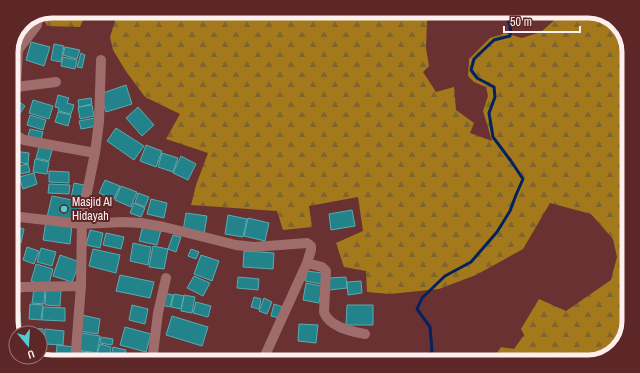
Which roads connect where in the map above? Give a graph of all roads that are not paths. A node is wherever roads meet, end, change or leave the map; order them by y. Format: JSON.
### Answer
{"nodes":[{"id":1,"x":37,"y":22,"type":"edge"},
{"id":2,"x":18,"y":50,"type":"edge"},
{"id":3,"x":101,"y":60,"type":"dead end"},
{"id":4,"x":56,"y":82,"type":"dead end"},
{"id":5,"x":18,"y":87,"type":"edge"},
{"id":6,"x":18,"y":137,"type":"edge"},
{"id":7,"x":95,"y":153,"type":"junction"},
{"id":8,"x":18,"y":217,"type":"edge"},
{"id":9,"x":81,"y":224,"type":"junction"},
{"id":10,"x":307,"y":263,"type":"junction"},
{"id":11,"x":166,"y":278,"type":"dead end"},
{"id":12,"x":81,"y":286,"type":"junction"},
{"id":13,"x":18,"y":288,"type":"edge"},
{"id":14,"x":365,"y":334,"type":"dead end"},
{"id":15,"x":76,"y":355,"type":"edge"},
{"id":16,"x":153,"y":355,"type":"edge"},
{"id":17,"x":265,"y":355,"type":"edge"}],
"edges":[{"from":1,"to":2,"type":"street"},
{"from":3,"to":7,"type":"street"},
{"from":4,"to":5,"type":"street"},
{"from":6,"to":7,"type":"street"},
{"from":7,"to":9,"type":"street"},
{"from":8,"to":9,"type":"street"},
{"from":9,"to":10,"type":"street"},
{"from":9,"to":12,"type":"street"},
{"from":10,"to":14,"type":"street"},
{"from":10,"to":17,"type":"street"},
{"from":11,"to":16,"type":"street"},
{"from":12,"to":13,"type":"street"},
{"from":12,"to":15,"type":"street"}]}
